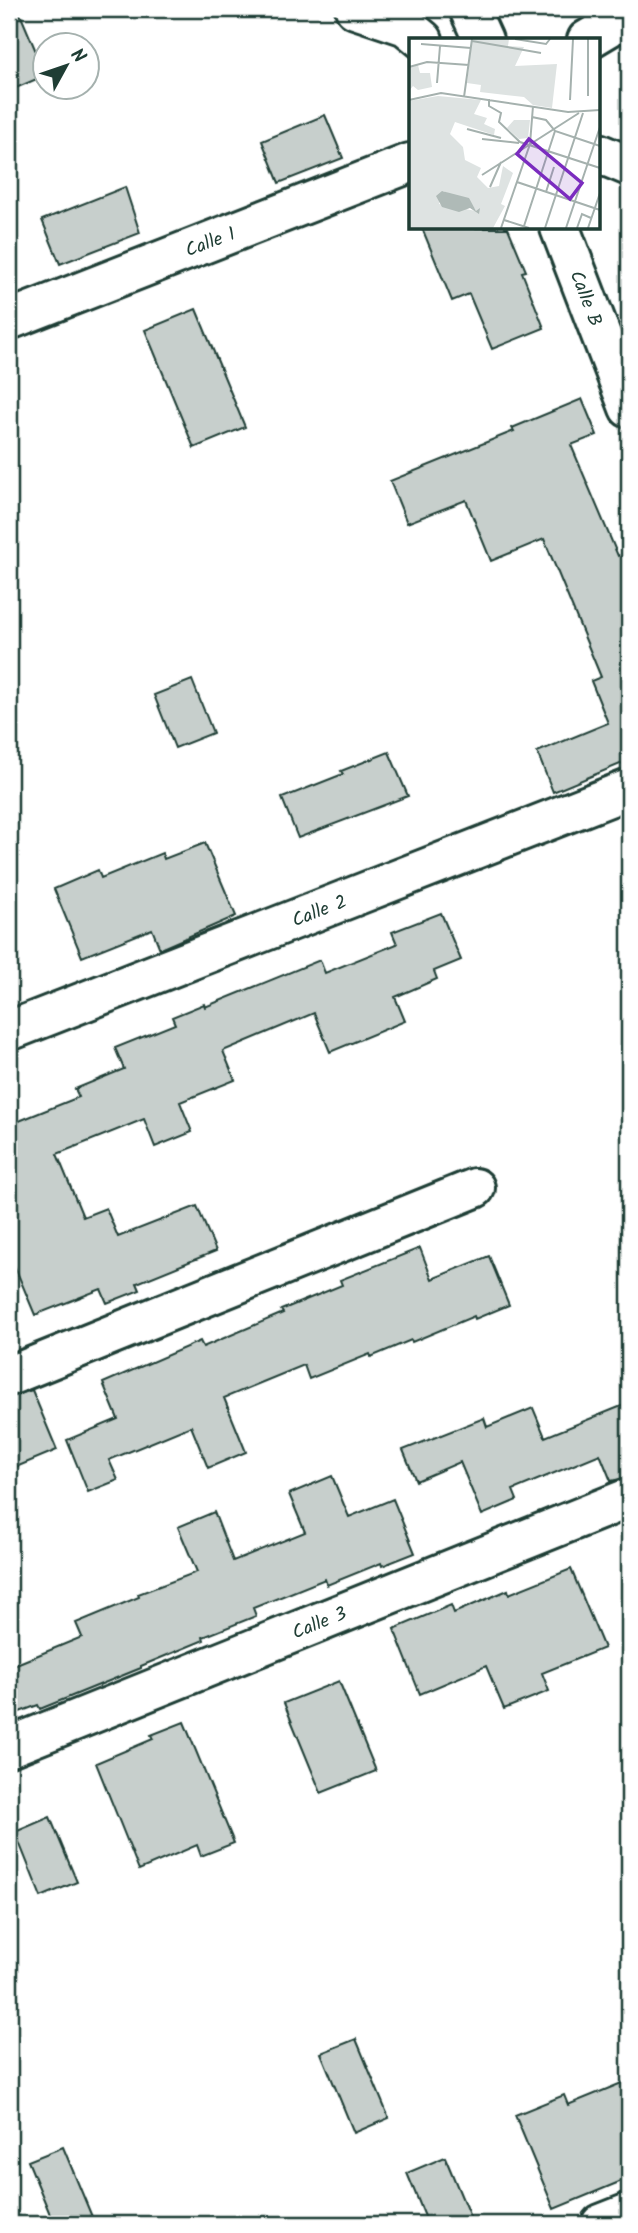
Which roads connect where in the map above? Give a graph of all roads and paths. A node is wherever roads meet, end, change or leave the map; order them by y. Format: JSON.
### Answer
{"nodes":[{"id":1,"x":355,"y":9,"type":"edge"},
{"id":2,"x":469,"y":9,"type":"edge"},
{"id":3,"x":629,"y":15,"type":"edge"},
{"id":4,"x":409,"y":25,"type":"edge"},
{"id":5,"x":482,"y":38,"type":"edge"},
{"id":6,"x":590,"y":38,"type":"edge"},
{"id":7,"x":600,"y":154,"type":"edge"},
{"id":8,"x":409,"y":164,"type":"edge"},
{"id":9,"x":629,"y":166,"type":"edge"},
{"id":10,"x":560,"y":229,"type":"edge"},
{"id":11,"x":9,"y":320,"type":"edge"},
{"id":12,"x":629,"y":408,"type":"edge"},
{"id":13,"x":629,"y":789,"type":"edge"},
{"id":14,"x":9,"y":1031,"type":"edge"},
{"id":15,"x":475,"y":1188,"type":"dead end"},
{"id":16,"x":9,"y":1376,"type":"edge"},
{"id":17,"x":629,"y":1498,"type":"edge"},
{"id":18,"x":9,"y":1747,"type":"edge"},
{"id":19,"x":629,"y":2213,"type":"edge"},
{"id":20,"x":601,"y":2224,"type":"edge"}],
"edges":[{"from":1,"to":4,"type":"street"},
{"from":2,"to":5,"type":"street"},
{"from":3,"to":6,"type":"street"},
{"from":7,"to":9,"type":"street"},
{"from":8,"to":11,"type":"street","name":"Calle 1"},
{"from":10,"to":12,"type":"street","name":"Calle B"},
{"from":13,"to":14,"type":"street","name":"Calle 2"},
{"from":15,"to":16,"type":"street"},
{"from":17,"to":18,"type":"street","name":"Calle 3"},
{"from":19,"to":20,"type":"street"}]}
